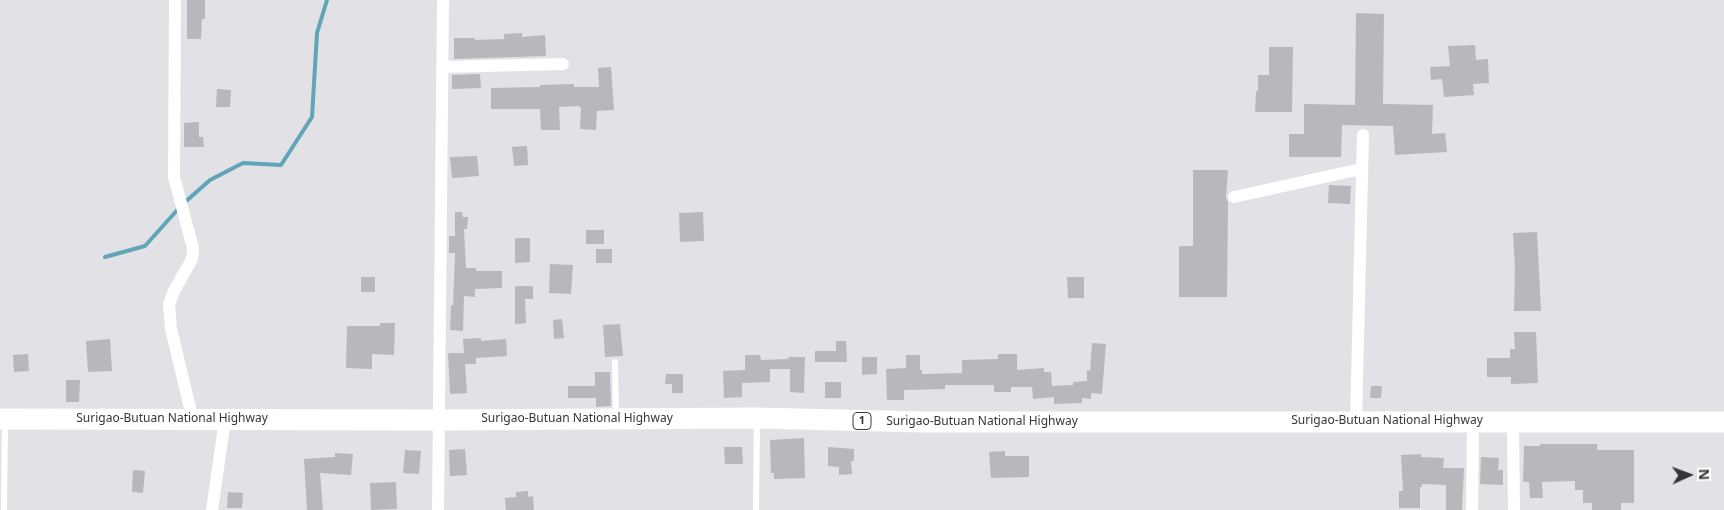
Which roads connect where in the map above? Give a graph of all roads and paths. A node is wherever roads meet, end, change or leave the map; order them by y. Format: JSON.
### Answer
{"nodes":[{"id":1,"x":175,"y":0,"type":"edge"},
{"id":2,"x":443,"y":0,"type":"edge"},
{"id":3,"x":563,"y":64,"type":"dead end"},
{"id":4,"x":443,"y":66,"type":"junction"},
{"id":5,"x":1363,"y":135,"type":"dead end"},
{"id":6,"x":1361,"y":169,"type":"junction"},
{"id":7,"x":1234,"y":197,"type":"dead end"},
{"id":8,"x":615,"y":362,"type":"dead end"},
{"id":9,"x":2,"y":418,"type":"edge"},
{"id":10,"x":616,"y":418,"type":"junction"},
{"id":11,"x":757,"y":418,"type":"junction"},
{"id":12,"x":193,"y":420,"type":"junction"},
{"id":13,"x":225,"y":420,"type":"junction"},
{"id":14,"x":439,"y":420,"type":"junction"},
{"id":15,"x":1356,"y":421,"type":"junction"},
{"id":16,"x":1513,"y":421,"type":"junction"},
{"id":17,"x":1473,"y":422,"type":"junction"},
{"id":18,"x":1724,"y":422,"type":"edge"},
{"id":19,"x":4,"y":510,"type":"edge"},
{"id":20,"x":212,"y":510,"type":"edge"},
{"id":21,"x":438,"y":510,"type":"edge"},
{"id":22,"x":756,"y":510,"type":"edge"},
{"id":23,"x":1472,"y":510,"type":"edge"},
{"id":24,"x":1514,"y":510,"type":"edge"}],
"edges":[{"from":1,"to":12,"type":"street"},
{"from":2,"to":4,"type":"street"},
{"from":3,"to":4,"type":"street"},
{"from":4,"to":14,"type":"street"},
{"from":5,"to":6,"type":"street"},
{"from":6,"to":7,"type":"street"},
{"from":6,"to":15,"type":"street"},
{"from":8,"to":10,"type":"lane"},
{"from":9,"to":12,"type":"highway","name":"Surigao-Butuan National Highway","number":"1"},
{"from":9,"to":19,"type":"lane"},
{"from":10,"to":11,"type":"highway","name":"Surigao-Butuan National Highway","number":"1"},
{"from":10,"to":14,"type":"highway","name":"Surigao-Butuan National Highway","number":"1"},
{"from":11,"to":15,"type":"highway","name":"Surigao-Butuan National Highway","number":"1"},
{"from":11,"to":22,"type":"lane"},
{"from":12,"to":13,"type":"highway","name":"Surigao-Butuan National Highway","number":"1"},
{"from":13,"to":14,"type":"highway","name":"Surigao-Butuan National Highway","number":"1"},
{"from":13,"to":20,"type":"street"},
{"from":14,"to":21,"type":"street"},
{"from":15,"to":17,"type":"highway","name":"Surigao-Butuan National Highway","number":"1"},
{"from":16,"to":17,"type":"highway","name":"Surigao-Butuan National Highway","number":"1"},
{"from":16,"to":18,"type":"highway","name":"Surigao-Butuan National Highway","number":"1"},
{"from":16,"to":24,"type":"street"},
{"from":17,"to":23,"type":"street"}]}
